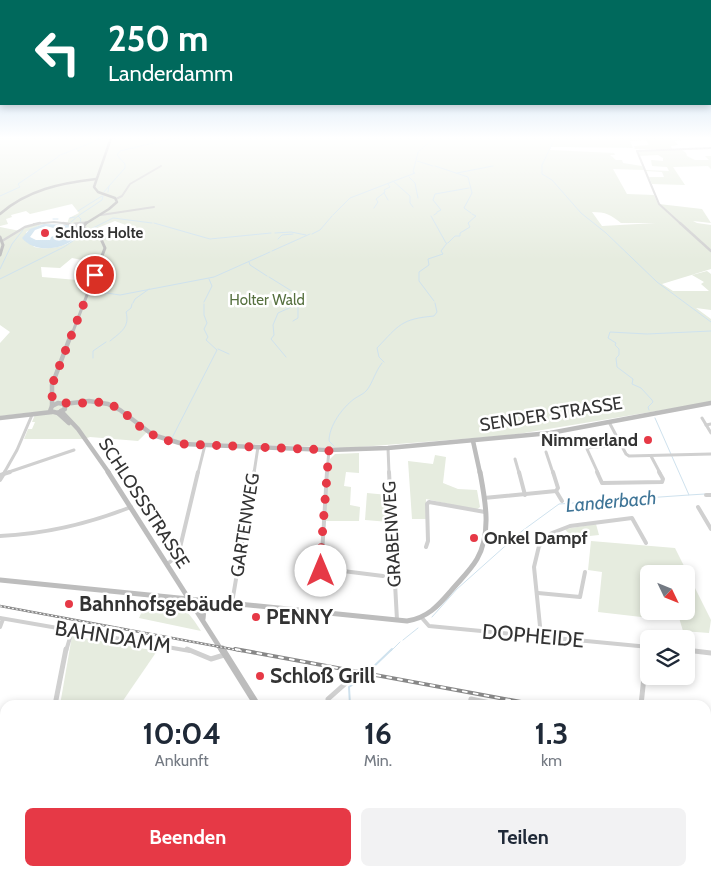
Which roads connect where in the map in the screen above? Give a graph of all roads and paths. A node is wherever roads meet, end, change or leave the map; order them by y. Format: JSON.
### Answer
{"nodes":[{"id":1,"x":96,"y":179,"type":"joint"},
{"id":2,"x":139,"y":179,"type":"edge"},
{"id":3,"x":648,"y":179,"type":"edge"},
{"id":4,"x":116,"y":199,"type":"junction"},
{"id":5,"x":154,"y":207,"type":"dead end"},
{"id":6,"x":0,"y":214,"type":"edge"},
{"id":7,"x":101,"y":215,"type":"junction"},
{"id":8,"x":88,"y":222,"type":"junction"},
{"id":9,"x":73,"y":224,"type":"junction"},
{"id":10,"x":84,"y":227,"type":"junction"},
{"id":11,"x":1,"y":239,"type":"edge"},
{"id":12,"x":711,"y":251,"type":"edge"},
{"id":13,"x":0,"y":255,"type":"edge"},
{"id":14,"x":52,"y":396,"type":"junction"},
{"id":15,"x":58,"y":403,"type":"junction"},
{"id":16,"x":711,"y":403,"type":"edge"},
{"id":17,"x":65,"y":406,"type":"junction"},
{"id":18,"x":51,"y":409,"type":"junction"},
{"id":19,"x":60,"y":412,"type":"junction"},
{"id":20,"x":34,"y":415,"type":"junction"},
{"id":21,"x":0,"y":418,"type":"edge"},
{"id":22,"x":702,"y":418,"type":"dead end"},
{"id":23,"x":609,"y":422,"type":"junction"},
{"id":24,"x":711,"y":424,"type":"edge"},
{"id":25,"x":706,"y":425,"type":"junction"},
{"id":26,"x":711,"y":433,"type":"edge"},
{"id":27,"x":473,"y":441,"type":"junction"},
{"id":28,"x":205,"y":445,"type":"junction"},
{"id":29,"x":622,"y":446,"type":"junction"},
{"id":30,"x":258,"y":447,"type":"junction"},
{"id":31,"x":388,"y":448,"type":"junction"},
{"id":32,"x":74,"y":450,"type":"dead end"},
{"id":33,"x":329,"y":450,"type":"junction"},
{"id":34,"x":546,"y":452,"type":"dead end"},
{"id":35,"x":711,"y":454,"type":"edge"},
{"id":36,"x":651,"y":456,"type":"junction"},
{"id":37,"x":515,"y":459,"type":"dead end"},
{"id":38,"x":2,"y":474,"type":"edge"},
{"id":39,"x":0,"y":480,"type":"edge"},
{"id":40,"x":556,"y":491,"type":"junction"},
{"id":41,"x":525,"y":495,"type":"junction"},
{"id":42,"x":483,"y":498,"type":"junction"},
{"id":43,"x":562,"y":501,"type":"dead end"},
{"id":44,"x":131,"y":507,"type":"junction"},
{"id":45,"x":698,"y":507,"type":"dead end"},
{"id":46,"x":485,"y":512,"type":"junction"},
{"id":47,"x":711,"y":529,"type":"edge"},
{"id":48,"x":0,"y":536,"type":"edge"},
{"id":49,"x":646,"y":543,"type":"dead end"},
{"id":50,"x":426,"y":547,"type":"dead end"},
{"id":51,"x":167,"y":564,"type":"junction"},
{"id":52,"x":585,"y":572,"type":"dead end"},
{"id":53,"x":383,"y":576,"type":"dead end"},
{"id":54,"x":0,"y":580,"type":"edge"},
{"id":55,"x":538,"y":593,"type":"junction"},
{"id":56,"x":188,"y":599,"type":"junction"},
{"id":57,"x":216,"y":601,"type":"junction"},
{"id":58,"x":232,"y":603,"type":"junction"},
{"id":59,"x":2,"y":618,"type":"edge"},
{"id":60,"x":422,"y":618,"type":"junction"},
{"id":61,"x":397,"y":620,"type":"junction"},
{"id":62,"x":202,"y":621,"type":"junction"},
{"id":63,"x":0,"y":626,"type":"edge"},
{"id":64,"x":72,"y":631,"type":"junction"},
{"id":65,"x":541,"y":636,"type":"junction"},
{"id":66,"x":640,"y":646,"type":"edge"},
{"id":67,"x":695,"y":651,"type":"edge"},
{"id":68,"x":711,"y":653,"type":"edge"},
{"id":69,"x":225,"y":654,"type":"junction"},
{"id":70,"x":346,"y":682,"type":"dead end"},
{"id":71,"x":643,"y":685,"type":"edge"},
{"id":72,"x":56,"y":700,"type":"edge"},
{"id":73,"x":254,"y":700,"type":"edge"},
{"id":74,"x":328,"y":700,"type":"edge"},
{"id":75,"x":641,"y":700,"type":"edge"}],
"edges":[{"from":1,"to":4,"type":"main road"},
{"from":1,"to":6,"type":"main road"},
{"from":2,"to":4,"type":"street"},
{"from":3,"to":12,"type":"street"},
{"from":4,"to":7,"type":"main road"},
{"from":5,"to":7,"type":"street"},
{"from":7,"to":8,"type":"main road"},
{"from":8,"to":9,"type":"street"},
{"from":8,"to":10,"type":"main road"},
{"from":9,"to":10,"type":"street"},
{"from":9,"to":11,"type":"street"},
{"from":10,"to":14,"type":"main road"},
{"from":11,"to":13,"type":"main road"},
{"from":14,"to":15,"type":"main road"},
{"from":14,"to":18,"type":"main road"},
{"from":15,"to":17,"type":"main road"},
{"from":15,"to":18,"type":"main road"},
{"from":16,"to":23,"type":"main road","name":"SENDER STRASSE"},
{"from":17,"to":19,"type":"main road"},
{"from":17,"to":28,"type":"main road"},
{"from":18,"to":19,"type":"main road"},
{"from":18,"to":20,"type":"main road"},
{"from":19,"to":44,"type":"main road","name":"SCHLOSSSTRASSE"},
{"from":20,"to":21,"type":"main road"},
{"from":20,"to":38,"type":"street"},
{"from":22,"to":25,"type":"street"},
{"from":23,"to":27,"type":"main road","name":"SENDER STRASSE"},
{"from":23,"to":29,"type":"street"},
{"from":24,"to":25,"type":"street"},
{"from":25,"to":26,"type":"street"},
{"from":27,"to":31,"type":"main road"},
{"from":27,"to":42,"type":"main road","name":"SENDER STRASSE"},
{"from":28,"to":30,"type":"main road"},
{"from":28,"to":51,"type":"street"},
{"from":29,"to":36,"type":"street"},
{"from":29,"to":36,"type":"street"},
{"from":30,"to":33,"type":"main road"},
{"from":30,"to":58,"type":"street","name":"GARTENWEG"},
{"from":31,"to":33,"type":"main road"},
{"from":31,"to":61,"type":"street","name":"GRABENWEG"},
{"from":32,"to":38,"type":"street"},
{"from":33,"to":53,"type":"street"},
{"from":34,"to":40,"type":"street"},
{"from":35,"to":36,"type":"street"},
{"from":37,"to":41,"type":"street"},
{"from":38,"to":39,"type":"street"},
{"from":40,"to":41,"type":"street"},
{"from":40,"to":43,"type":"street"},
{"from":41,"to":42,"type":"street"},
{"from":42,"to":46,"type":"main road","name":"SENDER STRASSE"},
{"from":44,"to":48,"type":"street"},
{"from":44,"to":51,"type":"main road","name":"SCHLOSSSTRASSE"},
{"from":45,"to":47,"type":"street"},
{"from":46,"to":50,"type":"street"},
{"from":46,"to":60,"type":"main road","name":"SENDER STRASSE"},
{"from":49,"to":55,"type":"street"},
{"from":51,"to":56,"type":"main road","name":"SCHLOSSSTRASSE"},
{"from":52,"to":55,"type":"street"},
{"from":54,"to":56,"type":"main road"},
{"from":55,"to":65,"type":"street"},
{"from":56,"to":57,"type":"main road"},
{"from":56,"to":62,"type":"main road","name":"SCHLOSSSTRASSE"},
{"from":57,"to":58,"type":"main road"},
{"from":57,"to":62,"type":"main road"},
{"from":58,"to":61,"type":"main road"},
{"from":59,"to":63,"type":"street"},
{"from":59,"to":64,"type":"street","name":"BAHNDAMM"},
{"from":60,"to":61,"type":"main road"},
{"from":60,"to":65,"type":"street","name":"DOPHEIDE"},
{"from":62,"to":69,"type":"main road","name":"SCHLOSSSTRASSE"},
{"from":64,"to":69,"type":"street","name":"BAHNDAMM"},
{"from":64,"to":72,"type":"street"},
{"from":65,"to":66,"type":"street","name":"DOPHEIDE"},
{"from":67,"to":68,"type":"street"},
{"from":69,"to":73,"type":"main road","name":"SCHLOSSSTRASSE"},
{"from":70,"to":74,"type":"street"},
{"from":71,"to":75,"type":"street","name":"DOPHEIDE"}]}
